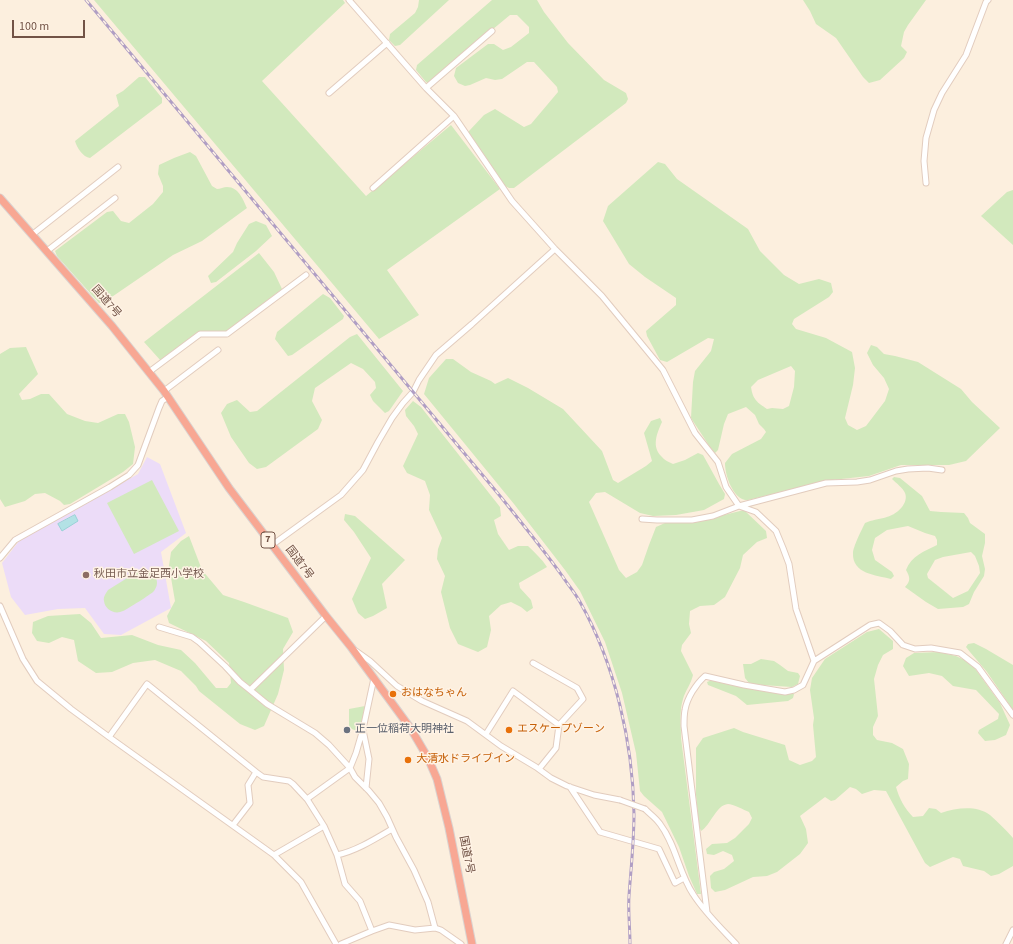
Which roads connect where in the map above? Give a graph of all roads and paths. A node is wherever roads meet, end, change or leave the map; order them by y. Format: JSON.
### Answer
{"nodes":[{"id":1,"x":350,"y":0,"type":"edge"},
{"id":2,"x":988,"y":0,"type":"edge"},
{"id":3,"x":492,"y":31,"type":"dead end"},
{"id":4,"x":387,"y":43,"type":"junction"},
{"id":5,"x":426,"y":88,"type":"junction"},
{"id":6,"x":329,"y":93,"type":"dead end"},
{"id":7,"x":454,"y":116,"type":"junction"},
{"id":8,"x":118,"y":168,"type":"dead end"},
{"id":9,"x":926,"y":183,"type":"dead end"},
{"id":10,"x":372,"y":188,"type":"dead end"},
{"id":11,"x":0,"y":198,"type":"edge"},
{"id":12,"x":115,"y":198,"type":"dead end"},
{"id":13,"x":32,"y":234,"type":"junction"},
{"id":14,"x":555,"y":250,"type":"junction"},
{"id":15,"x":47,"y":251,"type":"junction"},
{"id":16,"x":306,"y":275,"type":"dead end"},
{"id":17,"x":218,"y":350,"type":"dead end"},
{"id":18,"x":149,"y":372,"type":"junction"},
{"id":19,"x":166,"y":394,"type":"junction"},
{"id":20,"x":942,"y":470,"type":"dead end"},
{"id":21,"x":739,"y":506,"type":"junction"},
{"id":22,"x":642,"y":519,"type":"dead end"},
{"id":23,"x":272,"y":545,"type":"junction"},
{"id":24,"x":0,"y":558,"type":"edge"},
{"id":25,"x":0,"y":606,"type":"edge"},
{"id":26,"x":326,"y":616,"type":"junction"},
{"id":27,"x":159,"y":627,"type":"dead end"},
{"id":28,"x":351,"y":647,"type":"junction"},
{"id":29,"x":814,"y":661,"type":"junction"},
{"id":30,"x":533,"y":663,"type":"dead end"},
{"id":31,"x":374,"y":678,"type":"junction"},
{"id":32,"x":250,"y":690,"type":"junction"},
{"id":33,"x":1013,"y":715,"type":"edge"},
{"id":34,"x":559,"y":725,"type":"junction"},
{"id":35,"x":363,"y":728,"type":"junction"},
{"id":36,"x":486,"y":734,"type":"junction"},
{"id":37,"x":109,"y":737,"type":"junction"},
{"id":38,"x":350,"y":768,"type":"junction"},
{"id":39,"x":539,"y":769,"type":"junction"},
{"id":40,"x":256,"y":772,"type":"junction"},
{"id":41,"x":570,"y":787,"type":"junction"},
{"id":42,"x":366,"y":788,"type":"junction"},
{"id":43,"x":307,"y":799,"type":"junction"},
{"id":44,"x":233,"y":825,"type":"junction"},
{"id":45,"x":324,"y":826,"type":"junction"},
{"id":46,"x":392,"y":829,"type":"junction"},
{"id":47,"x":274,"y":855,"type":"junction"},
{"id":48,"x":337,"y":855,"type":"junction"},
{"id":49,"x":684,"y":878,"type":"junction"},
{"id":50,"x":706,"y":912,"type":"junction"},
{"id":51,"x":435,"y":928,"type":"junction"},
{"id":52,"x":1013,"y":930,"type":"edge"},
{"id":53,"x":372,"y":931,"type":"junction"},
{"id":54,"x":336,"y":944,"type":"edge"},
{"id":55,"x":341,"y":944,"type":"edge"},
{"id":56,"x":462,"y":944,"type":"edge"},
{"id":57,"x":472,"y":944,"type":"edge"},
{"id":58,"x":736,"y":944,"type":"edge"},
{"id":59,"x":1006,"y":944,"type":"edge"}],
"edges":[{"from":1,"to":4,"type":"street"},
{"from":2,"to":9,"type":"street"},
{"from":3,"to":5,"type":"street"},
{"from":4,"to":5,"type":"street"},
{"from":4,"to":6,"type":"street"},
{"from":5,"to":7,"type":"street"},
{"from":7,"to":10,"type":"street"},
{"from":7,"to":14,"type":"street"},
{"from":8,"to":13,"type":"street"},
{"from":11,"to":13,"type":"highway","name":"国道7号","number":"7"},
{"from":12,"to":15,"type":"street"},
{"from":13,"to":15,"type":"highway","name":"国道7号","number":"7"},
{"from":14,"to":21,"type":"street"},
{"from":14,"to":23,"type":"street"},
{"from":15,"to":18,"type":"highway","name":"国道7号","number":"7"},
{"from":16,"to":18,"type":"street"},
{"from":17,"to":19,"type":"street"},
{"from":18,"to":19,"type":"highway","name":"国道7号","number":"7"},
{"from":19,"to":23,"type":"highway","name":"国道7号","number":"7"},
{"from":19,"to":24,"type":"street"},
{"from":20,"to":21,"type":"street"},
{"from":21,"to":22,"type":"street"},
{"from":21,"to":29,"type":"street"},
{"from":23,"to":26,"type":"highway","name":"国道7号","number":"7"},
{"from":25,"to":37,"type":"street"},
{"from":26,"to":28,"type":"highway","name":"国道7号","number":"7"},
{"from":26,"to":32,"type":"street"},
{"from":27,"to":32,"type":"street"},
{"from":28,"to":31,"type":"highway","name":"国道7号","number":"7"},
{"from":28,"to":36,"type":"street"},
{"from":29,"to":33,"type":"street"},
{"from":29,"to":50,"type":"street"},
{"from":30,"to":34,"type":"street"},
{"from":31,"to":35,"type":"street"},
{"from":31,"to":57,"type":"highway","name":"国道7号","number":"7"},
{"from":32,"to":38,"type":"street"},
{"from":34,"to":36,"type":"street"},
{"from":34,"to":39,"type":"street"},
{"from":35,"to":38,"type":"street"},
{"from":35,"to":42,"type":"street"},
{"from":36,"to":39,"type":"street"},
{"from":37,"to":40,"type":"street"},
{"from":37,"to":44,"type":"street"},
{"from":38,"to":42,"type":"street"},
{"from":38,"to":43,"type":"street"},
{"from":39,"to":41,"type":"street"},
{"from":40,"to":43,"type":"street"},
{"from":40,"to":44,"type":"street"},
{"from":41,"to":49,"type":"street","bridge":true},
{"from":41,"to":49,"type":"street"},
{"from":42,"to":46,"type":"street"},
{"from":43,"to":45,"type":"street"},
{"from":44,"to":47,"type":"street"},
{"from":45,"to":47,"type":"street"},
{"from":45,"to":48,"type":"street"},
{"from":46,"to":48,"type":"street"},
{"from":46,"to":51,"type":"street"},
{"from":47,"to":54,"type":"street"},
{"from":48,"to":53,"type":"street"},
{"from":49,"to":50,"type":"street"},
{"from":50,"to":58,"type":"street"},
{"from":51,"to":53,"type":"street"},
{"from":51,"to":56,"type":"street"},
{"from":52,"to":59,"type":"street"},
{"from":53,"to":55,"type":"street"}]}
